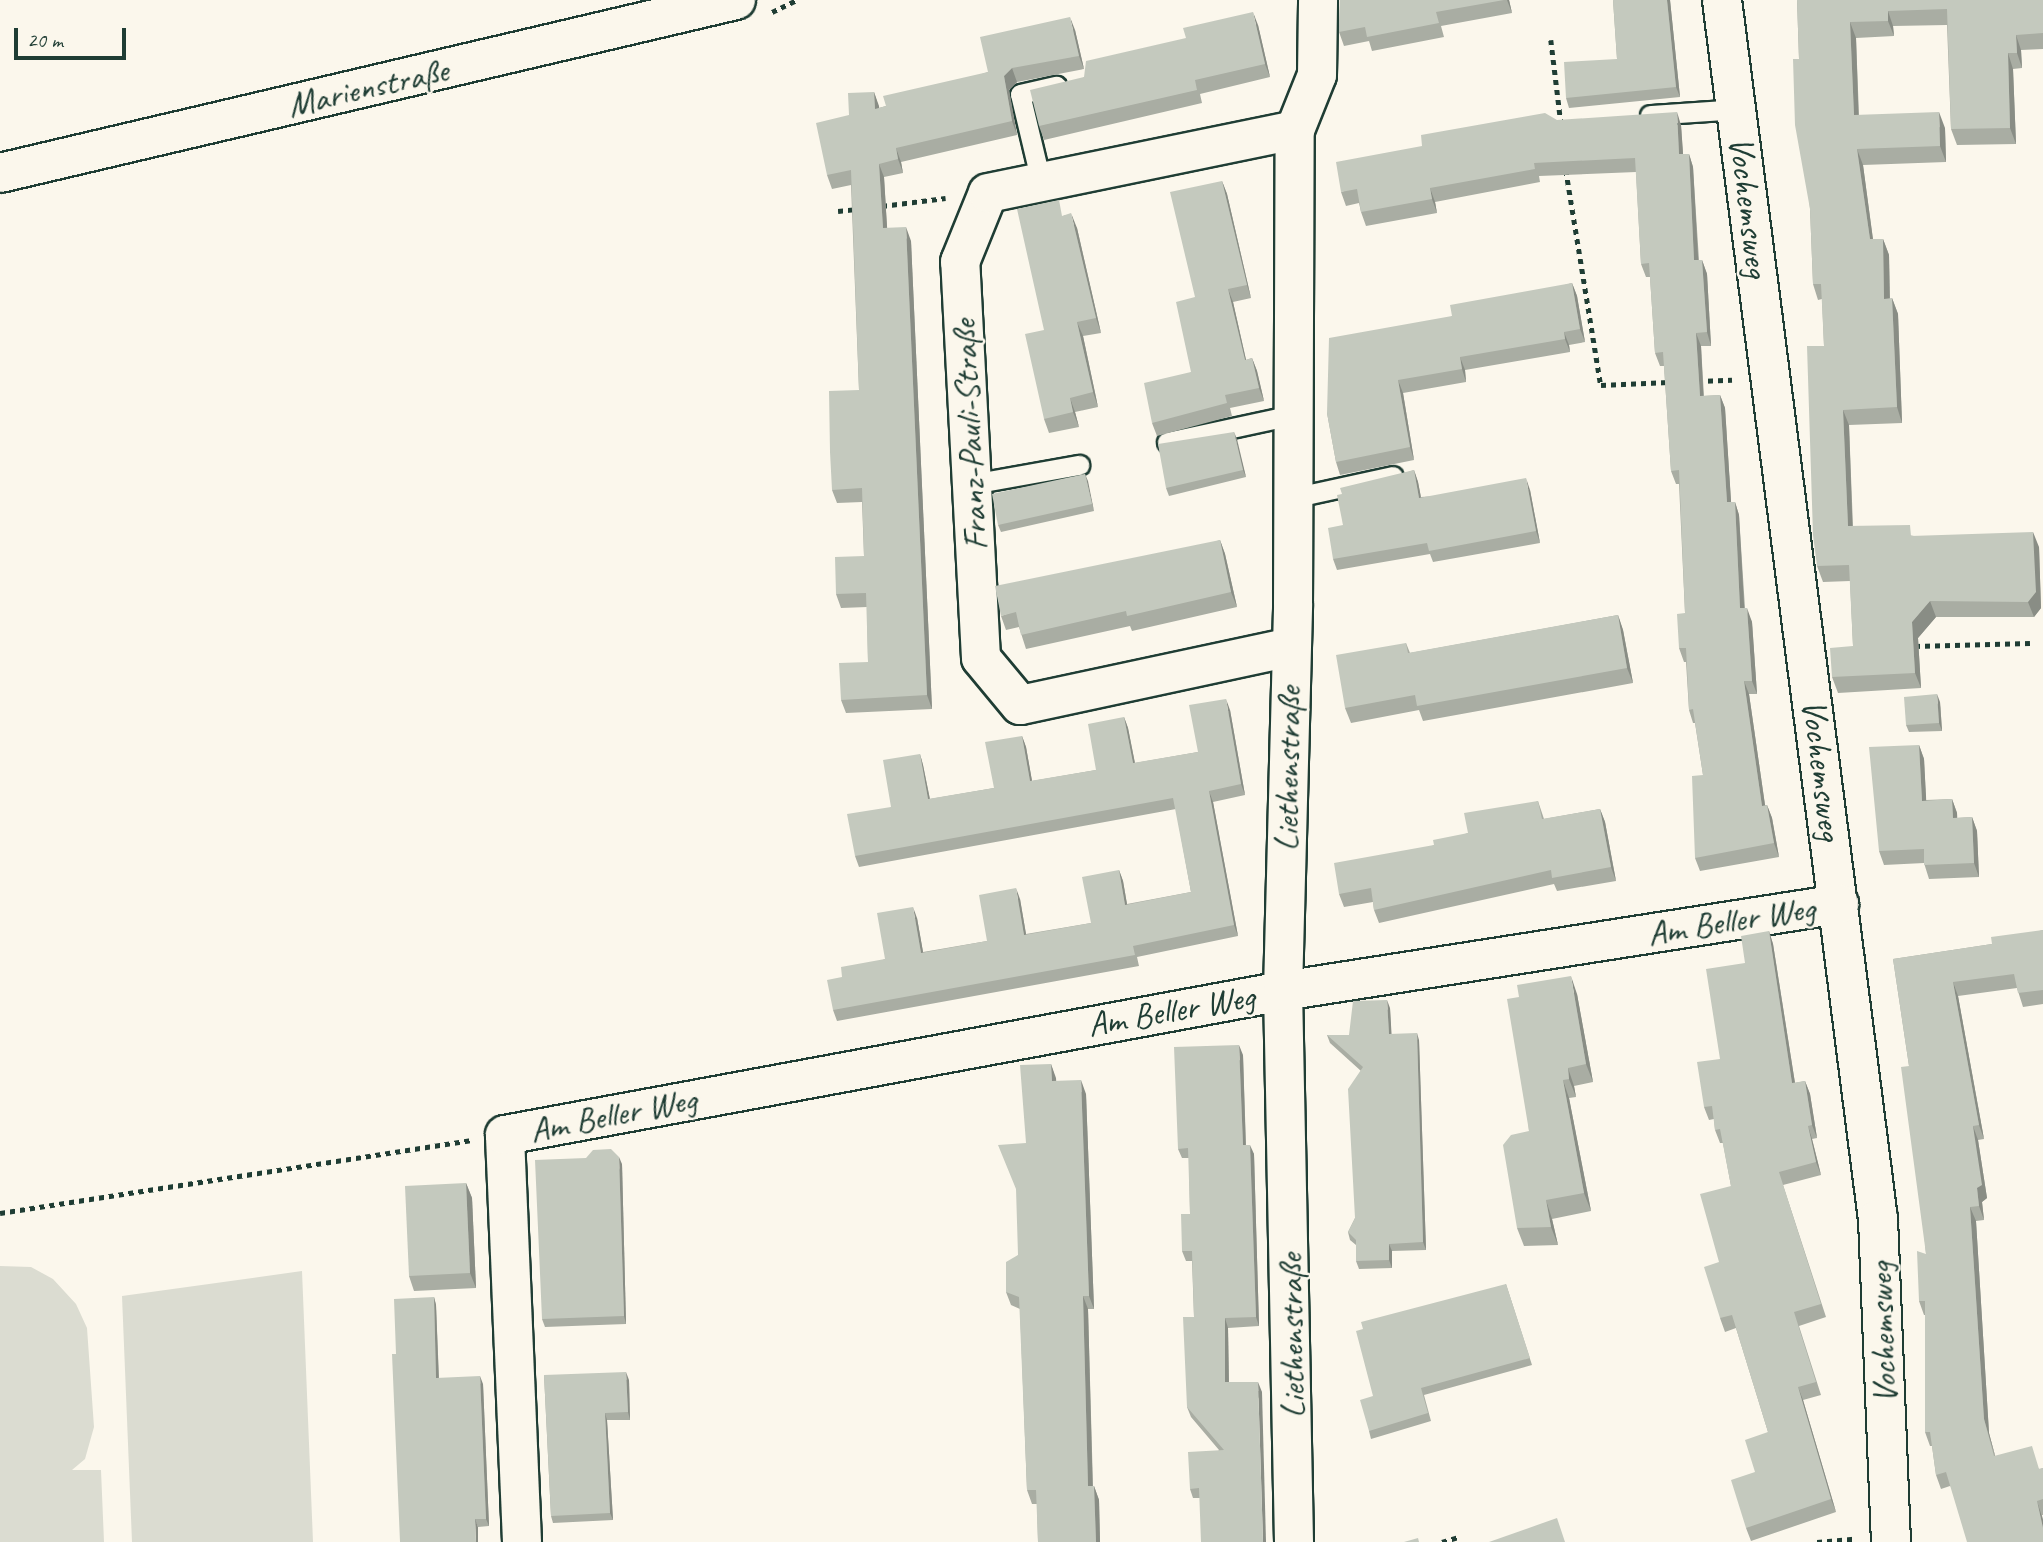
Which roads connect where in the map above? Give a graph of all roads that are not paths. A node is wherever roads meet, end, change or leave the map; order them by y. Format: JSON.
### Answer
{"nodes":[{"id":1,"x":736,"y":0,"type":"edge"},
{"id":2,"x":1318,"y":0,"type":"edge"},
{"id":3,"x":1723,"y":0,"type":"edge"},
{"id":4,"x":1081,"y":81,"type":"edge"},
{"id":5,"x":1737,"y":109,"type":"junction"},
{"id":6,"x":1629,"y":117,"type":"edge"},
{"id":7,"x":1295,"y":130,"type":"junction"},
{"id":8,"x":0,"y":173,"type":"edge"},
{"id":9,"x":1041,"y":182,"type":"junction"},
{"id":10,"x":1292,"y":415,"type":"junction"},
{"id":11,"x":1167,"y":442,"type":"edge"},
{"id":12,"x":1079,"y":465,"type":"dead end"},
{"id":13,"x":1411,"y":472,"type":"edge"},
{"id":14,"x":972,"y":484,"type":"junction"},
{"id":15,"x":1292,"y":498,"type":"junction"},
{"id":16,"x":1291,"y":647,"type":"junction"},
{"id":17,"x":1839,"y":904,"type":"junction"},
{"id":18,"x":1283,"y":990,"type":"junction"},
{"id":19,"x":522,"y":1542,"type":"edge"},
{"id":20,"x":1294,"y":1542,"type":"edge"},
{"id":21,"x":1891,"y":1542,"type":"edge"}],
"edges":[{"from":1,"to":8,"type":"street","name":"Marienstraße"},
{"from":2,"to":7,"type":"street","name":"Liethenstraße"},
{"from":3,"to":5,"type":"street","name":"Vochemsweg"},
{"from":4,"to":9,"type":"lane"},
{"from":5,"to":6,"type":"lane"},
{"from":5,"to":17,"type":"street","name":"Vochemsweg"},
{"from":7,"to":9,"type":"street"},
{"from":7,"to":10,"type":"street","name":"Liethenstraße"},
{"from":9,"to":14,"type":"street","name":"Franz-Pauli-Straße"},
{"from":10,"to":11,"type":"lane"},
{"from":10,"to":15,"type":"street","name":"Liethenstraße"},
{"from":12,"to":14,"type":"lane"},
{"from":13,"to":15,"type":"lane"},
{"from":14,"to":16,"type":"street","name":"Franz-Pauli-Straße"},
{"from":15,"to":16,"type":"street","name":"Liethenstraße"},
{"from":16,"to":18,"type":"street","name":"Liethenstraße"},
{"from":17,"to":18,"type":"street","name":"Am Beller Weg"},
{"from":17,"to":21,"type":"street","name":"Vochemsweg"},
{"from":18,"to":19,"type":"street","name":"Am Beller Weg"},
{"from":18,"to":20,"type":"street","name":"Liethenstraße"}]}
